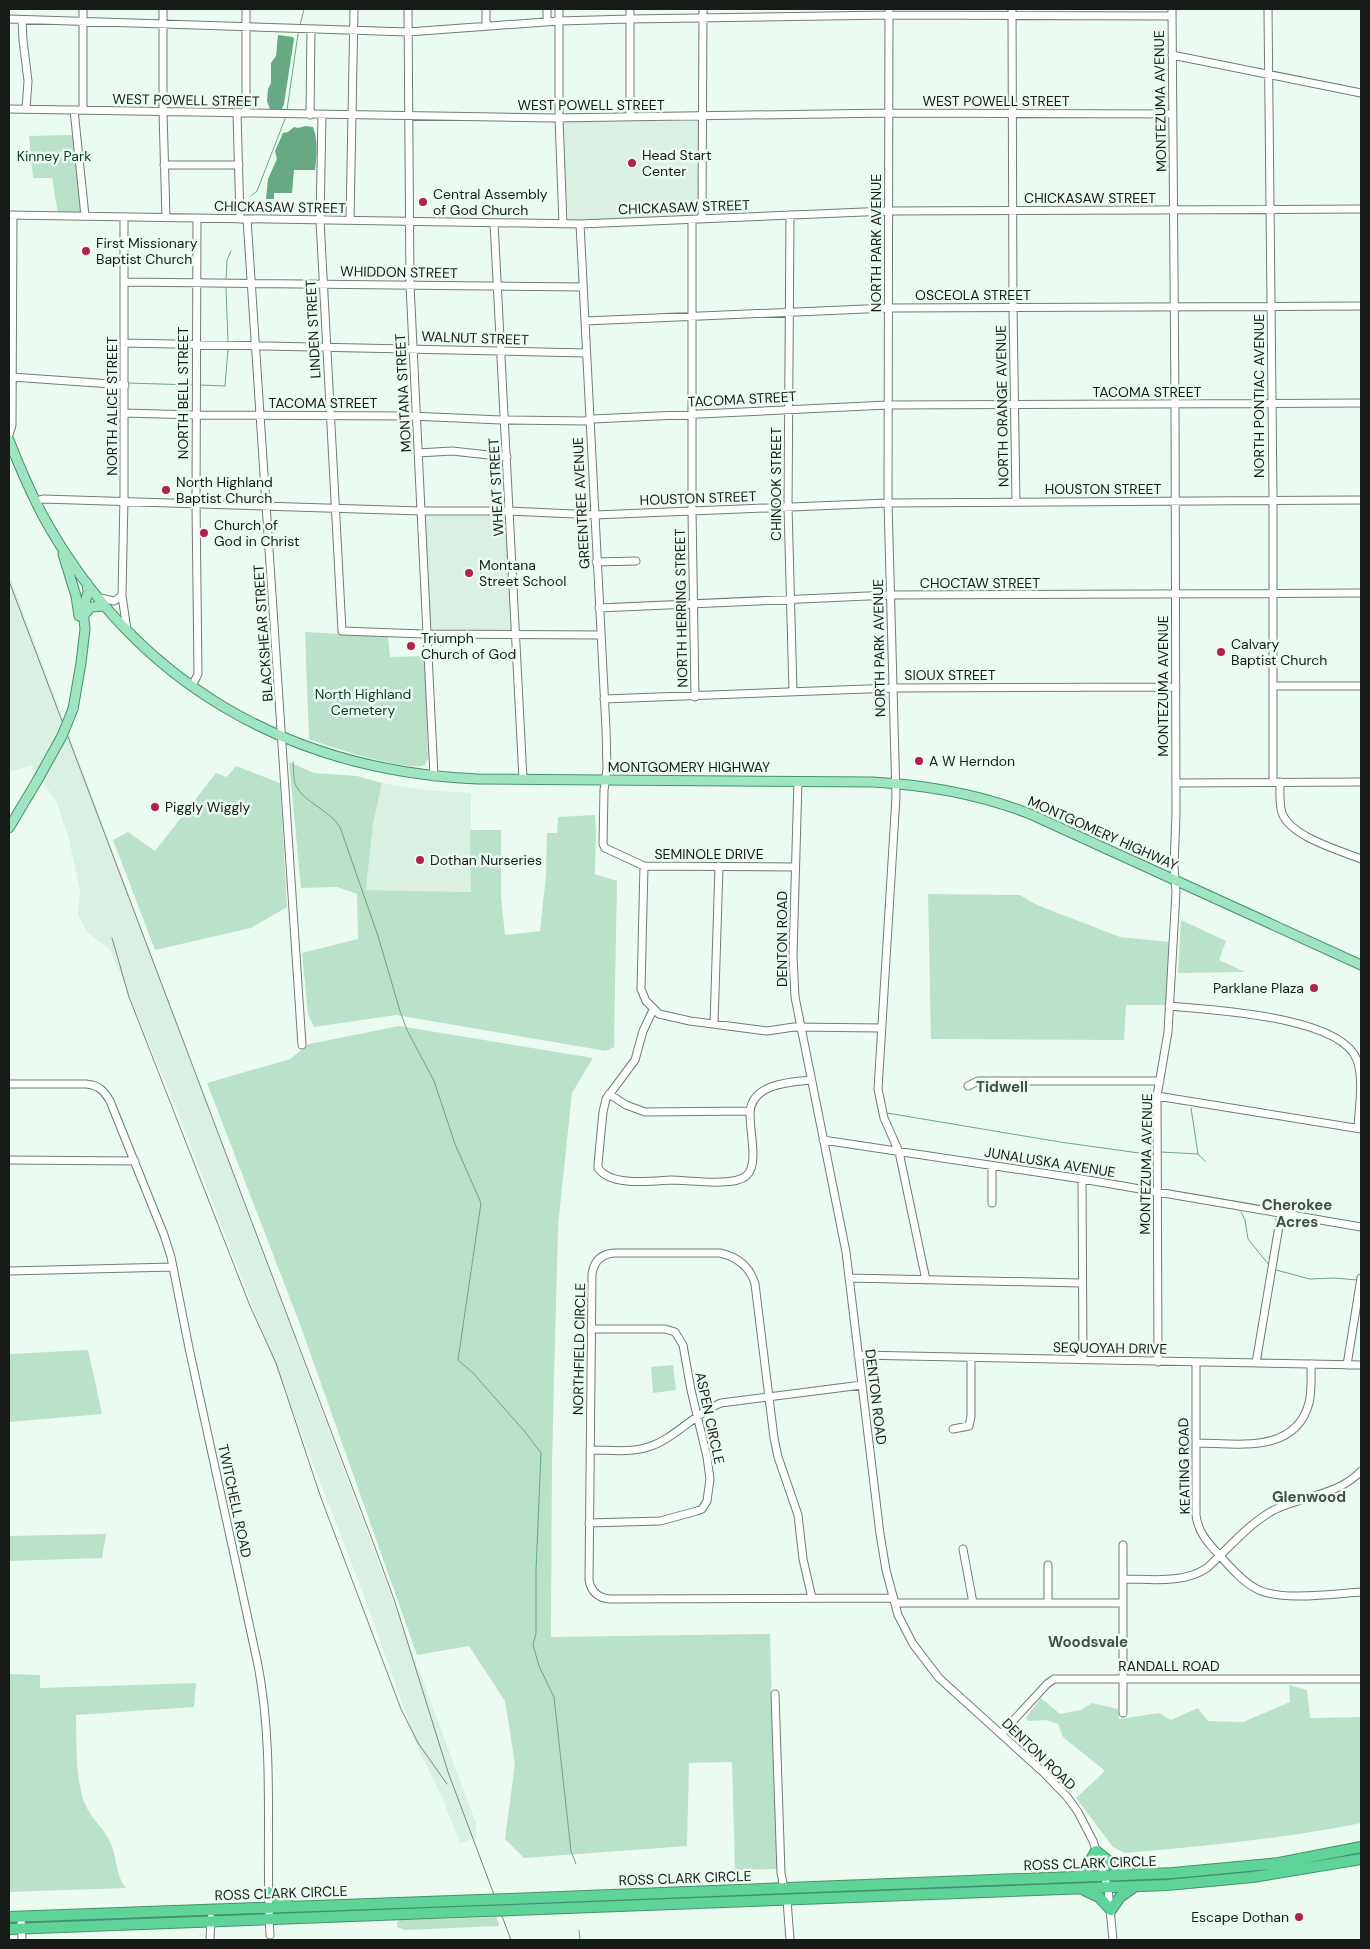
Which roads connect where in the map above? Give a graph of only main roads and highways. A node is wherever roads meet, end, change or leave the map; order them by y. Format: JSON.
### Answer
{"nodes":[{"id":1,"x":9,"y":440,"type":"edge"},
{"id":2,"x":61,"y":546,"type":"junction"},
{"id":3,"x":95,"y":594,"type":"junction"},
{"id":4,"x":78,"y":607,"type":"junction"},
{"id":5,"x":83,"y":616,"type":"junction"},
{"id":6,"x":83,"y":636,"type":"junction"},
{"id":7,"x":9,"y":828,"type":"edge"},
{"id":8,"x":1361,"y":965,"type":"edge"},
{"id":9,"x":1361,"y":1847,"type":"edge"},
{"id":10,"x":1361,"y":1859,"type":"edge"},
{"id":11,"x":1296,"y":1860,"type":"junction"},
{"id":12,"x":1220,"y":1870,"type":"junction"},
{"id":13,"x":1298,"y":1871,"type":"junction"},
{"id":14,"x":1173,"y":1873,"type":"junction"},
{"id":15,"x":1135,"y":1875,"type":"junction"},
{"id":16,"x":1072,"y":1878,"type":"junction"},
{"id":17,"x":1221,"y":1881,"type":"junction"},
{"id":18,"x":966,"y":1882,"type":"junction"},
{"id":19,"x":864,"y":1885,"type":"junction"},
{"id":20,"x":1167,"y":1885,"type":"junction"},
{"id":21,"x":1134,"y":1887,"type":"junction"},
{"id":22,"x":784,"y":1888,"type":"junction"},
{"id":23,"x":1080,"y":1889,"type":"junction"},
{"id":24,"x":268,"y":1892,"type":"road end"},
{"id":25,"x":961,"y":1894,"type":"junction"},
{"id":26,"x":865,"y":1897,"type":"junction"},
{"id":27,"x":787,"y":1900,"type":"junction"},
{"id":28,"x":293,"y":1907,"type":"junction"},
{"id":29,"x":9,"y":1917,"type":"edge"},
{"id":30,"x":9,"y":1929,"type":"edge"}],
"edges":[{"from":1,"to":2,"type":"main road"},
{"from":2,"to":3,"type":"main road","name":"MONTGOMERY HIGHWAY"},
{"from":2,"to":4,"type":"main road"},
{"from":3,"to":4,"type":"main road"},
{"from":3,"to":5,"type":"main road"},
{"from":3,"to":5,"type":"main road"},
{"from":3,"to":8,"type":"main road","name":"MONTGOMERY HIGHWAY"},
{"from":4,"to":6,"type":"main road"},
{"from":5,"to":6,"type":"main road"},
{"from":6,"to":7,"type":"main road","bridge":true},
{"from":9,"to":11,"type":"highway","name":"ROSS CLARK CIRCLE"},
{"from":10,"to":13,"type":"highway","name":"ROSS CLARK CIRCLE"},
{"from":11,"to":12,"type":"highway","name":"ROSS CLARK CIRCLE"},
{"from":11,"to":13,"type":"highway"},
{"from":12,"to":14,"type":"highway","name":"ROSS CLARK CIRCLE"},
{"from":12,"to":17,"type":"highway"},
{"from":13,"to":17,"type":"highway","name":"ROSS CLARK CIRCLE"},
{"from":14,"to":15,"type":"highway","name":"ROSS CLARK CIRCLE"},
{"from":14,"to":20,"type":"highway"},
{"from":15,"to":16,"type":"highway","name":"ROSS CLARK CIRCLE"},
{"from":15,"to":16,"type":"highway"},
{"from":16,"to":18,"type":"highway","name":"ROSS CLARK CIRCLE"},
{"from":17,"to":20,"type":"highway","name":"ROSS CLARK CIRCLE"},
{"from":18,"to":19,"type":"highway","name":"ROSS CLARK CIRCLE"},
{"from":18,"to":25,"type":"highway"},
{"from":19,"to":22,"type":"highway","name":"ROSS CLARK CIRCLE"},
{"from":19,"to":26,"type":"highway"},
{"from":20,"to":21,"type":"highway","name":"ROSS CLARK CIRCLE"},
{"from":21,"to":23,"type":"highway","name":"ROSS CLARK CIRCLE"},
{"from":21,"to":23,"type":"highway"},
{"from":22,"to":27,"type":"highway"},
{"from":22,"to":28,"type":"highway","name":"ROSS CLARK CIRCLE","bridge":true},
{"from":23,"to":25,"type":"highway","name":"ROSS CLARK CIRCLE"},
{"from":24,"to":28,"type":"highway"},
{"from":25,"to":26,"type":"highway","name":"ROSS CLARK CIRCLE"},
{"from":26,"to":27,"type":"highway","name":"ROSS CLARK CIRCLE"},
{"from":27,"to":30,"type":"highway","name":"ROSS CLARK CIRCLE","bridge":true},
{"from":28,"to":29,"type":"highway","name":"ROSS CLARK CIRCLE"}]}
